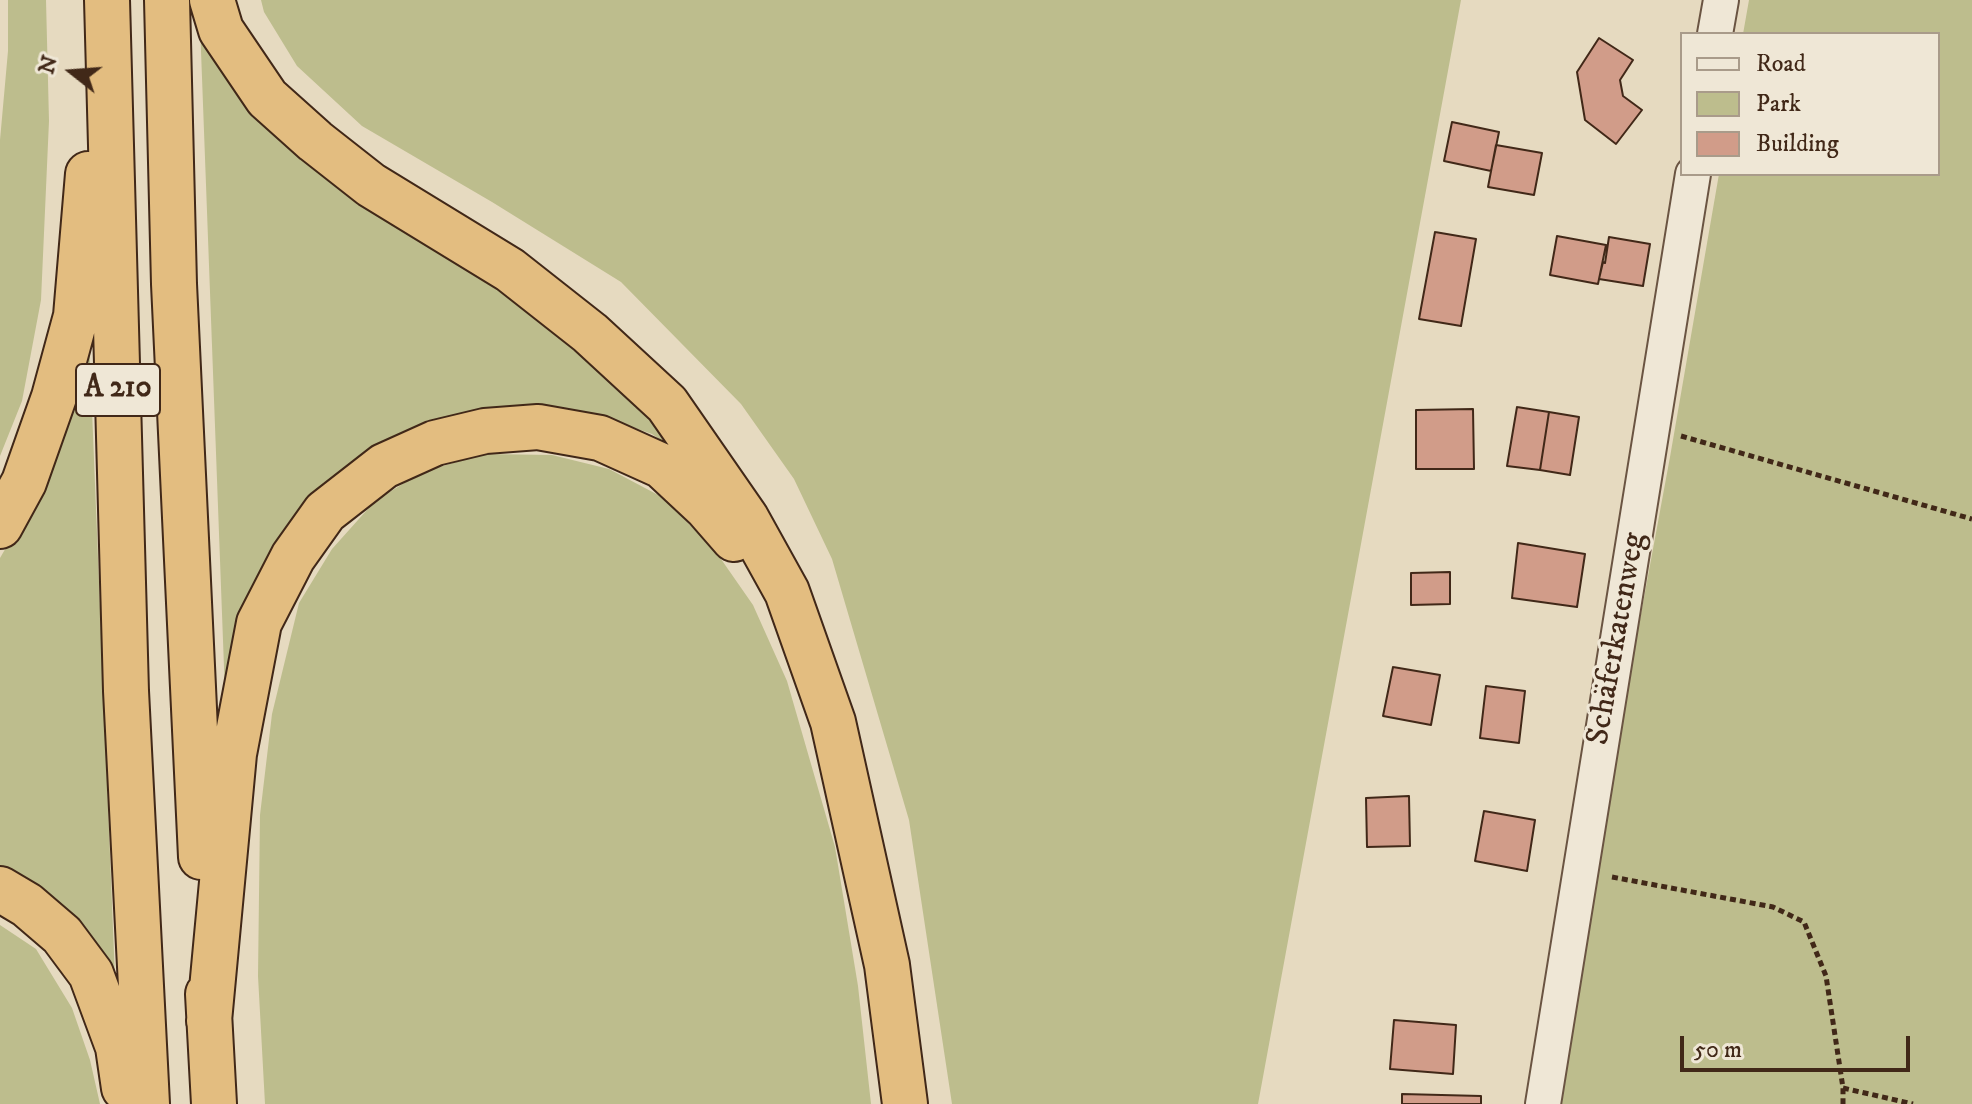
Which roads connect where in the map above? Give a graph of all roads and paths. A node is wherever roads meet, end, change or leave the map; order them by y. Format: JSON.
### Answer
{"nodes":[{"id":1,"x":105,"y":0,"type":"edge"},
{"id":2,"x":167,"y":0,"type":"edge"},
{"id":3,"x":212,"y":0,"type":"edge"},
{"id":4,"x":1721,"y":0,"type":"edge"},
{"id":5,"x":1715,"y":32,"type":"edge"},
{"id":6,"x":1693,"y":176,"type":"edge"},
{"id":7,"x":1653,"y":428,"type":"junction"},
{"id":8,"x":1972,"y":519,"type":"edge"},
{"id":9,"x":0,"y":526,"type":"edge"},
{"id":10,"x":813,"y":667,"type":"junction"},
{"id":11,"x":1580,"y":871,"type":"junction"},
{"id":12,"x":0,"y":889,"type":"edge"},
{"id":13,"x":209,"y":1021,"type":"junction"},
{"id":14,"x":1843,"y":1088,"type":"junction"},
{"id":15,"x":127,"y":1104,"type":"edge"},
{"id":16,"x":147,"y":1104,"type":"edge"},
{"id":17,"x":214,"y":1104,"type":"edge"},
{"id":18,"x":905,"y":1104,"type":"edge"},
{"id":19,"x":1543,"y":1104,"type":"edge"},
{"id":20,"x":1843,"y":1104,"type":"edge"},
{"id":21,"x":1913,"y":1104,"type":"edge"}],
"edges":[{"from":1,"to":9,"type":"highway"},
{"from":1,"to":16,"type":"highway","number":"A 210"},
{"from":2,"to":13,"type":"highway","number":"A 210"},
{"from":3,"to":10,"type":"highway"},
{"from":4,"to":5,"type":"street"},
{"from":6,"to":7,"type":"street","name":"Schäferkatenweg"},
{"from":7,"to":8,"type":"path"},
{"from":7,"to":11,"type":"street","name":"Schäferkatenweg"},
{"from":10,"to":13,"type":"highway"},
{"from":10,"to":18,"type":"highway"},
{"from":11,"to":14,"type":"path"},
{"from":11,"to":19,"type":"street","name":"Schäferkatenweg"},
{"from":12,"to":15,"type":"highway"},
{"from":13,"to":17,"type":"highway","number":"A 210"},
{"from":14,"to":20,"type":"path"},
{"from":14,"to":21,"type":"path"}]}
